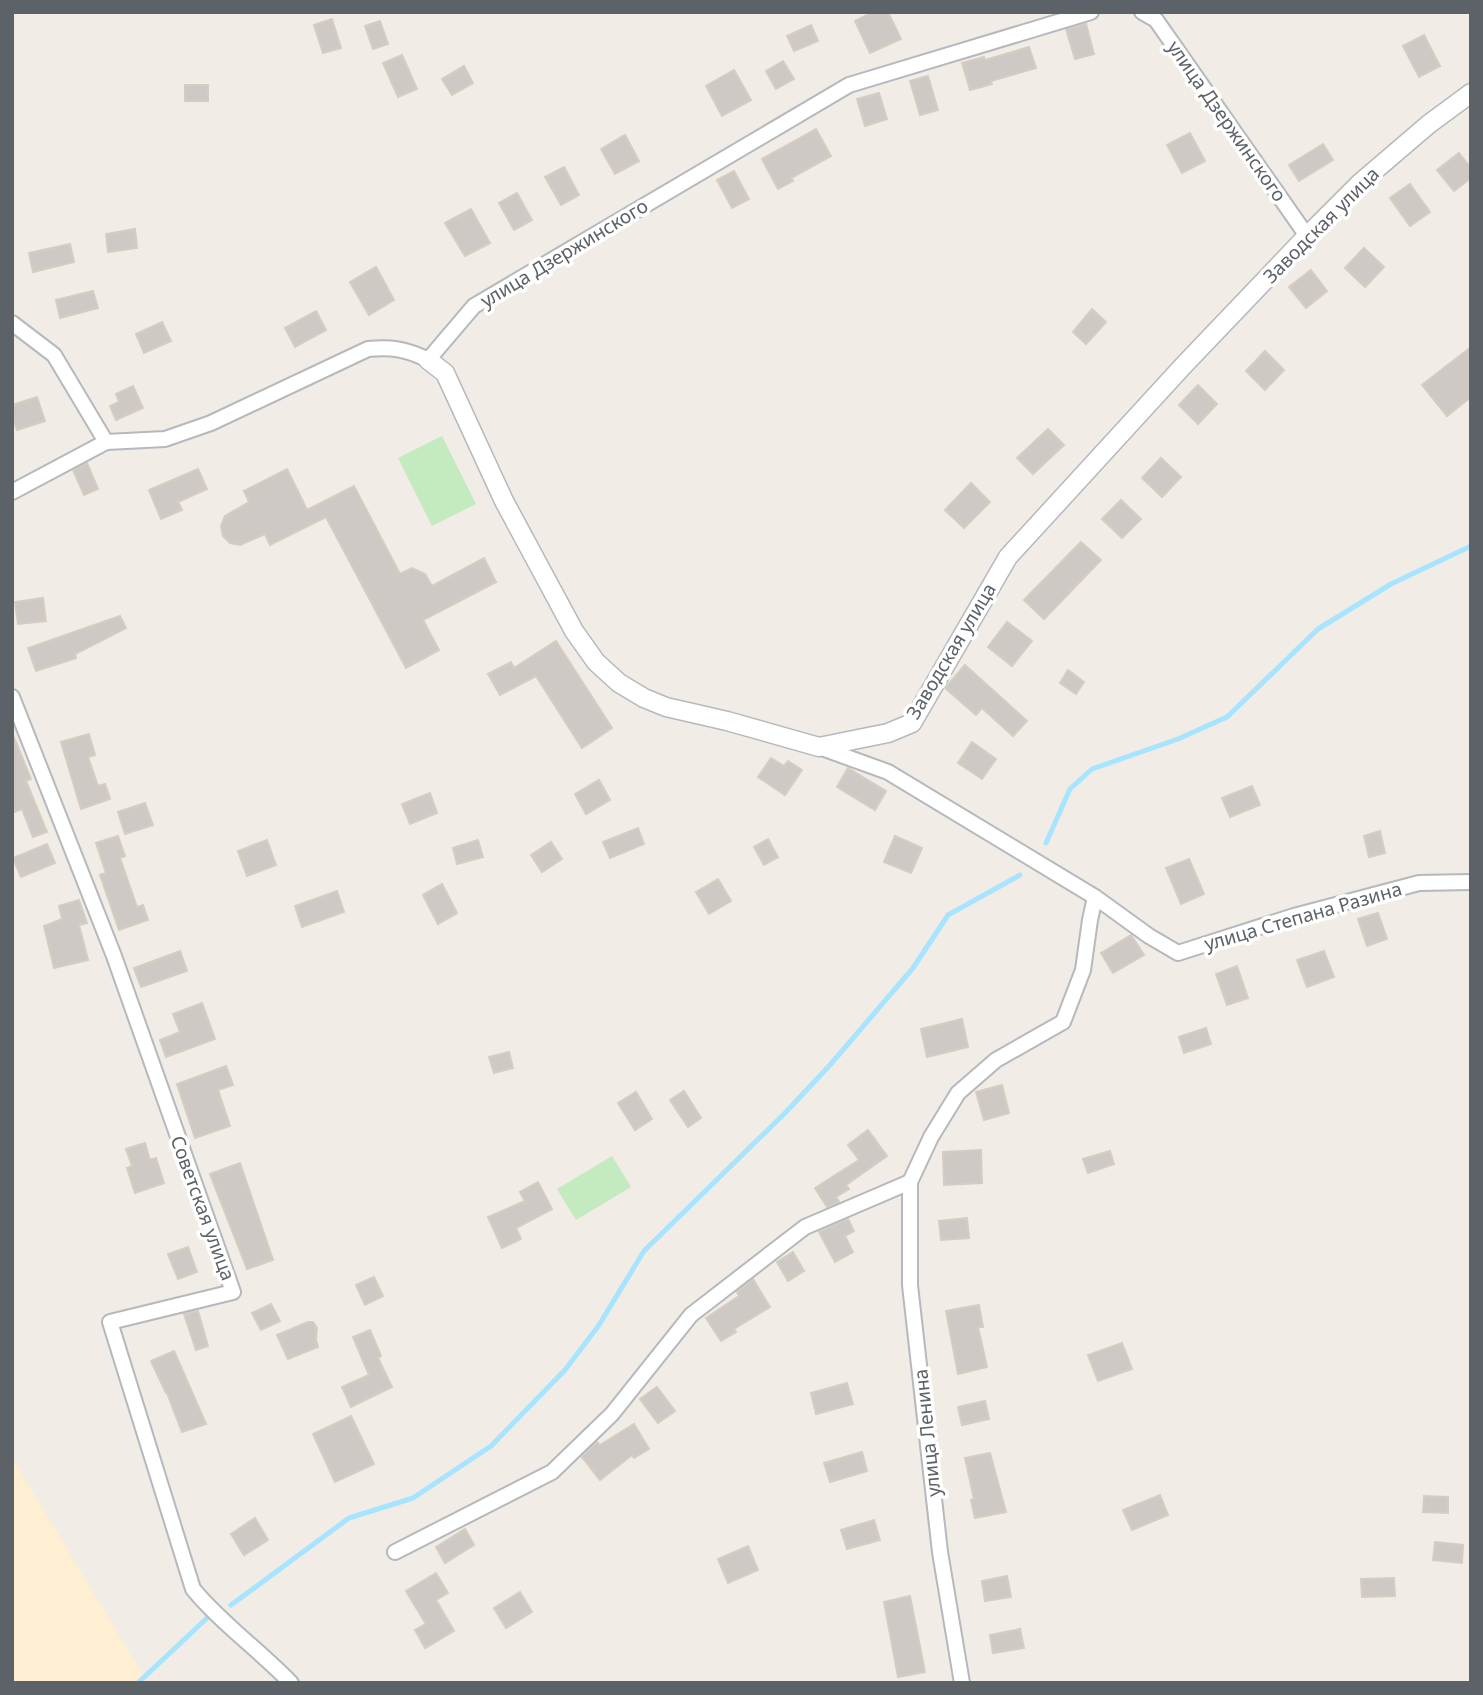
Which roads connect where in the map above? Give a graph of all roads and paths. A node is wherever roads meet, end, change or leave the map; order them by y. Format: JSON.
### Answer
{"nodes":[{"id":1,"x":1090,"y":12,"type":"edge"},
{"id":2,"x":1142,"y":12,"type":"edge"},
{"id":3,"x":1471,"y":93,"type":"edge"},
{"id":4,"x":1307,"y":236,"type":"junction"},
{"id":5,"x":12,"y":323,"type":"edge"},
{"id":6,"x":428,"y":359,"type":"junction"},
{"id":7,"x":106,"y":442,"type":"junction"},
{"id":8,"x":12,"y":492,"type":"edge"},
{"id":9,"x":12,"y":697,"type":"edge"},
{"id":10,"x":819,"y":747,"type":"junction"},
{"id":11,"x":1471,"y":882,"type":"edge"},
{"id":12,"x":1095,"y":897,"type":"junction"},
{"id":13,"x":910,"y":1182,"type":"junction"},
{"id":14,"x":395,"y":1552,"type":"dead end"},
{"id":15,"x":290,"y":1683,"type":"edge"},
{"id":16,"x":962,"y":1683,"type":"edge"}],
"edges":[{"from":1,"to":6,"type":"street","name":"улица Дзержинского"},
{"from":2,"to":4,"type":"street","name":"улица Дзержинского"},
{"from":3,"to":4,"type":"street","name":"Заводская улица"},
{"from":4,"to":10,"type":"street","name":"Заводская улица"},
{"from":5,"to":7,"type":"street"},
{"from":6,"to":7,"type":"street"},
{"from":6,"to":10,"type":"street","name":"Заводская улица"},
{"from":7,"to":8,"type":"street"},
{"from":9,"to":15,"type":"street","name":"Советская улица"},
{"from":10,"to":12,"type":"street"},
{"from":11,"to":12,"type":"street","name":"улица Степана Разина"},
{"from":12,"to":13,"type":"street"},
{"from":13,"to":14,"type":"street"},
{"from":13,"to":16,"type":"street","name":"улица Ленина"}]}
